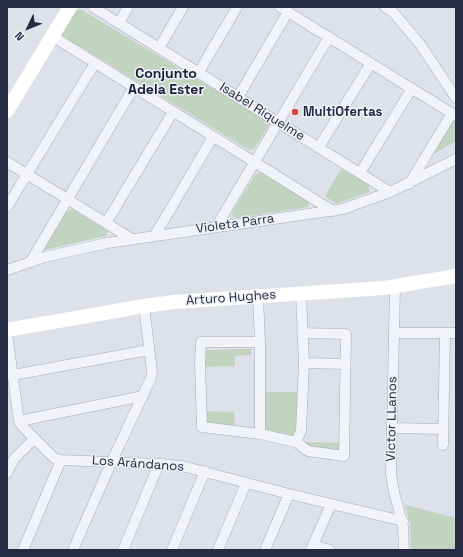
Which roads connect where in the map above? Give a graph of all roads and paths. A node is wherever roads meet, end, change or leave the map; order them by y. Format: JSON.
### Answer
{"nodes":[{"id":1,"x":70,"y":7,"type":"edge"},
{"id":2,"x":93,"y":7,"type":"edge"},
{"id":3,"x":128,"y":7,"type":"edge"},
{"id":4,"x":183,"y":7,"type":"edge"},
{"id":5,"x":237,"y":7,"type":"edge"},
{"id":6,"x":284,"y":9,"type":"edge"},
{"id":7,"x":392,"y":9,"type":"edge"},
{"id":8,"x":118,"y":23,"type":"junction"},
{"id":9,"x":52,"y":36,"type":"junction"},
{"id":10,"x":329,"y":37,"type":"junction"},
{"id":11,"x":159,"y":48,"type":"junction"},
{"id":12,"x":95,"y":63,"type":"junction"},
{"id":13,"x":372,"y":63,"type":"junction"},
{"id":14,"x":198,"y":72,"type":"junction"},
{"id":15,"x":134,"y":87,"type":"junction"},
{"id":16,"x":412,"y":88,"type":"junction"},
{"id":17,"x":238,"y":97,"type":"junction"},
{"id":18,"x":456,"y":98,"type":"edge"},
{"id":19,"x":7,"y":111,"type":"edge"},
{"id":20,"x":174,"y":112,"type":"junction"},
{"id":21,"x":454,"y":114,"type":"edge"},
{"id":22,"x":278,"y":122,"type":"junction"},
{"id":23,"x":214,"y":136,"type":"junction"},
{"id":24,"x":320,"y":147,"type":"junction"},
{"id":25,"x":456,"y":159,"type":"edge"},
{"id":26,"x":7,"y":162,"type":"edge"},
{"id":27,"x":255,"y":162,"type":"junction"},
{"id":28,"x":360,"y":173,"type":"junction"},
{"id":29,"x":27,"y":174,"type":"junction"},
{"id":30,"x":409,"y":184,"type":"junction"},
{"id":31,"x":390,"y":192,"type":"junction"},
{"id":32,"x":68,"y":199,"type":"junction"},
{"id":33,"x":7,"y":207,"type":"edge"},
{"id":34,"x":333,"y":211,"type":"junction"},
{"id":35,"x":106,"y":223,"type":"junction"},
{"id":36,"x":216,"y":227,"type":"junction"},
{"id":37,"x":155,"y":236,"type":"junction"},
{"id":38,"x":132,"y":239,"type":"junction"},
{"id":39,"x":31,"y":261,"type":"junction"},
{"id":40,"x":7,"y":270,"type":"edge"},
{"id":41,"x":456,"y":276,"type":"edge"},
{"id":42,"x":395,"y":287,"type":"junction"},
{"id":43,"x":301,"y":294,"type":"junction"},
{"id":44,"x":258,"y":297,"type":"junction"},
{"id":45,"x":144,"y":306,"type":"junction"},
{"id":46,"x":7,"y":330,"type":"edge"},
{"id":47,"x":302,"y":333,"type":"junction"},
{"id":48,"x":394,"y":333,"type":"junction"},
{"id":49,"x":445,"y":333,"type":"junction"},
{"id":50,"x":456,"y":333,"type":"edge"},
{"id":51,"x":7,"y":334,"type":"edge"},
{"id":52,"x":260,"y":342,"type":"junction"},
{"id":53,"x":149,"y":350,"type":"junction"},
{"id":54,"x":304,"y":363,"type":"junction"},
{"id":55,"x":345,"y":364,"type":"junction"},
{"id":56,"x":13,"y":375,"type":"junction"},
{"id":57,"x":143,"y":396,"type":"junction"},
{"id":58,"x":19,"y":421,"type":"junction"},
{"id":59,"x":392,"y":428,"type":"junction"},
{"id":60,"x":444,"y":429,"type":"junction"},
{"id":61,"x":260,"y":434,"type":"junction"},
{"id":62,"x":34,"y":439,"type":"junction"},
{"id":63,"x":296,"y":442,"type":"junction"},
{"id":64,"x":443,"y":445,"type":"dead end"},
{"id":65,"x":61,"y":460,"type":"junction"},
{"id":66,"x":112,"y":461,"type":"junction"},
{"id":67,"x":159,"y":464,"type":"junction"},
{"id":68,"x":205,"y":471,"type":"junction"},
{"id":69,"x":7,"y":473,"type":"edge"},
{"id":70,"x":246,"y":483,"type":"junction"},
{"id":71,"x":289,"y":494,"type":"junction"},
{"id":72,"x":331,"y":504,"type":"junction"},
{"id":73,"x":403,"y":521,"type":"junction"},
{"id":74,"x":312,"y":548,"type":"edge"},
{"id":75,"x":23,"y":550,"type":"edge"},
{"id":76,"x":73,"y":550,"type":"edge"},
{"id":77,"x":123,"y":550,"type":"edge"},
{"id":78,"x":172,"y":550,"type":"edge"},
{"id":79,"x":218,"y":550,"type":"edge"},
{"id":80,"x":265,"y":550,"type":"edge"},
{"id":81,"x":330,"y":550,"type":"edge"},
{"id":82,"x":404,"y":550,"type":"edge"}],
"edges":[{"from":1,"to":9,"type":"street"},
{"from":2,"to":8,"type":"street","name":"Isabel Riquelme"},
{"from":3,"to":8,"type":"street"},
{"from":4,"to":11,"type":"street"},
{"from":5,"to":14,"type":"street"},
{"from":6,"to":10,"type":"street"},
{"from":6,"to":17,"type":"street"},
{"from":7,"to":18,"type":"street"},
{"from":8,"to":11,"type":"street","name":"Isabel Riquelme"},
{"from":9,"to":12,"type":"street"},
{"from":9,"to":19,"type":"street"},
{"from":10,"to":13,"type":"street"},
{"from":10,"to":22,"type":"street"},
{"from":11,"to":14,"type":"street","name":"Isabel Riquelme"},
{"from":12,"to":15,"type":"street"},
{"from":12,"to":29,"type":"street"},
{"from":13,"to":16,"type":"street"},
{"from":13,"to":24,"type":"street"},
{"from":14,"to":17,"type":"street","name":"Isabel Riquelme"},
{"from":15,"to":20,"type":"street"},
{"from":15,"to":32,"type":"street"},
{"from":16,"to":21,"type":"street"},
{"from":16,"to":28,"type":"street"},
{"from":17,"to":22,"type":"street","name":"Isabel Riquelme"},
{"from":20,"to":23,"type":"street"},
{"from":20,"to":35,"type":"street"},
{"from":21,"to":30,"type":"street"},
{"from":22,"to":24,"type":"street","name":"Isabel Riquelme"},
{"from":22,"to":27,"type":"street"},
{"from":23,"to":27,"type":"street"},
{"from":23,"to":37,"type":"street"},
{"from":24,"to":28,"type":"street","name":"Isabel Riquelme"},
{"from":25,"to":30,"type":"street","name":"Violeta Parra"},
{"from":26,"to":29,"type":"street"},
{"from":27,"to":34,"type":"street"},
{"from":27,"to":36,"type":"street"},
{"from":28,"to":31,"type":"street","name":"Isabel Riquelme"},
{"from":29,"to":32,"type":"street"},
{"from":29,"to":33,"type":"street"},
{"from":30,"to":31,"type":"street","name":"Violeta Parra"},
{"from":31,"to":34,"type":"street","name":"Violeta Parra"},
{"from":32,"to":35,"type":"street"},
{"from":32,"to":39,"type":"street"},
{"from":34,"to":36,"type":"street","name":"Violeta Parra"},
{"from":35,"to":38,"type":"street"},
{"from":36,"to":37,"type":"street","name":"Violeta Parra"},
{"from":37,"to":38,"type":"street","name":"Violeta Parra"},
{"from":38,"to":39,"type":"street","name":"Violeta Parra"},
{"from":39,"to":40,"type":"street","name":"Violeta Parra"},
{"from":41,"to":42,"type":"street","name":"Arturo Hughes"},
{"from":42,"to":43,"type":"street","name":"Arturo Hughes"},
{"from":42,"to":48,"type":"street","name":"Victor LLanos"},
{"from":43,"to":44,"type":"street","name":"Arturo Hughes"},
{"from":43,"to":47,"type":"street"},
{"from":44,"to":45,"type":"street","name":"Arturo Hughes"},
{"from":44,"to":52,"type":"street"},
{"from":45,"to":46,"type":"street","name":"Arturo Hughes"},
{"from":45,"to":53,"type":"street"},
{"from":47,"to":54,"type":"street"},
{"from":47,"to":55,"type":"street"},
{"from":48,"to":49,"type":"street"},
{"from":48,"to":59,"type":"street","name":"Victor LLanos"},
{"from":49,"to":50,"type":"street"},
{"from":49,"to":60,"type":"street"},
{"from":51,"to":56,"type":"street"},
{"from":52,"to":61,"type":"street"},
{"from":52,"to":61,"type":"street"},
{"from":53,"to":56,"type":"street"},
{"from":53,"to":57,"type":"street"},
{"from":54,"to":55,"type":"street"},
{"from":54,"to":63,"type":"street"},
{"from":55,"to":63,"type":"street"},
{"from":56,"to":58,"type":"street"},
{"from":57,"to":58,"type":"street"},
{"from":57,"to":66,"type":"street"},
{"from":58,"to":62,"type":"street"},
{"from":59,"to":60,"type":"street"},
{"from":59,"to":73,"type":"street","name":"Victor LLanos"},
{"from":60,"to":64,"type":"street"},
{"from":61,"to":63,"type":"street"},
{"from":62,"to":65,"type":"street"},
{"from":62,"to":69,"type":"street"},
{"from":65,"to":66,"type":"street","name":"Los Arándanos"},
{"from":65,"to":75,"type":"street"},
{"from":66,"to":67,"type":"street","name":"Los Arándanos"},
{"from":66,"to":76,"type":"street"},
{"from":67,"to":68,"type":"street","name":"Los Arándanos"},
{"from":67,"to":77,"type":"street"},
{"from":68,"to":70,"type":"street","name":"Los Arándanos"},
{"from":68,"to":78,"type":"street"},
{"from":70,"to":71,"type":"street","name":"Los Arándanos"},
{"from":70,"to":79,"type":"street"},
{"from":71,"to":72,"type":"street","name":"Los Arándanos"},
{"from":71,"to":80,"type":"street"},
{"from":72,"to":73,"type":"street","name":"Los Arándanos"},
{"from":72,"to":74,"type":"street"},
{"from":73,"to":82,"type":"street","name":"Victor LLanos"},
{"from":74,"to":81,"type":"street"}]}
